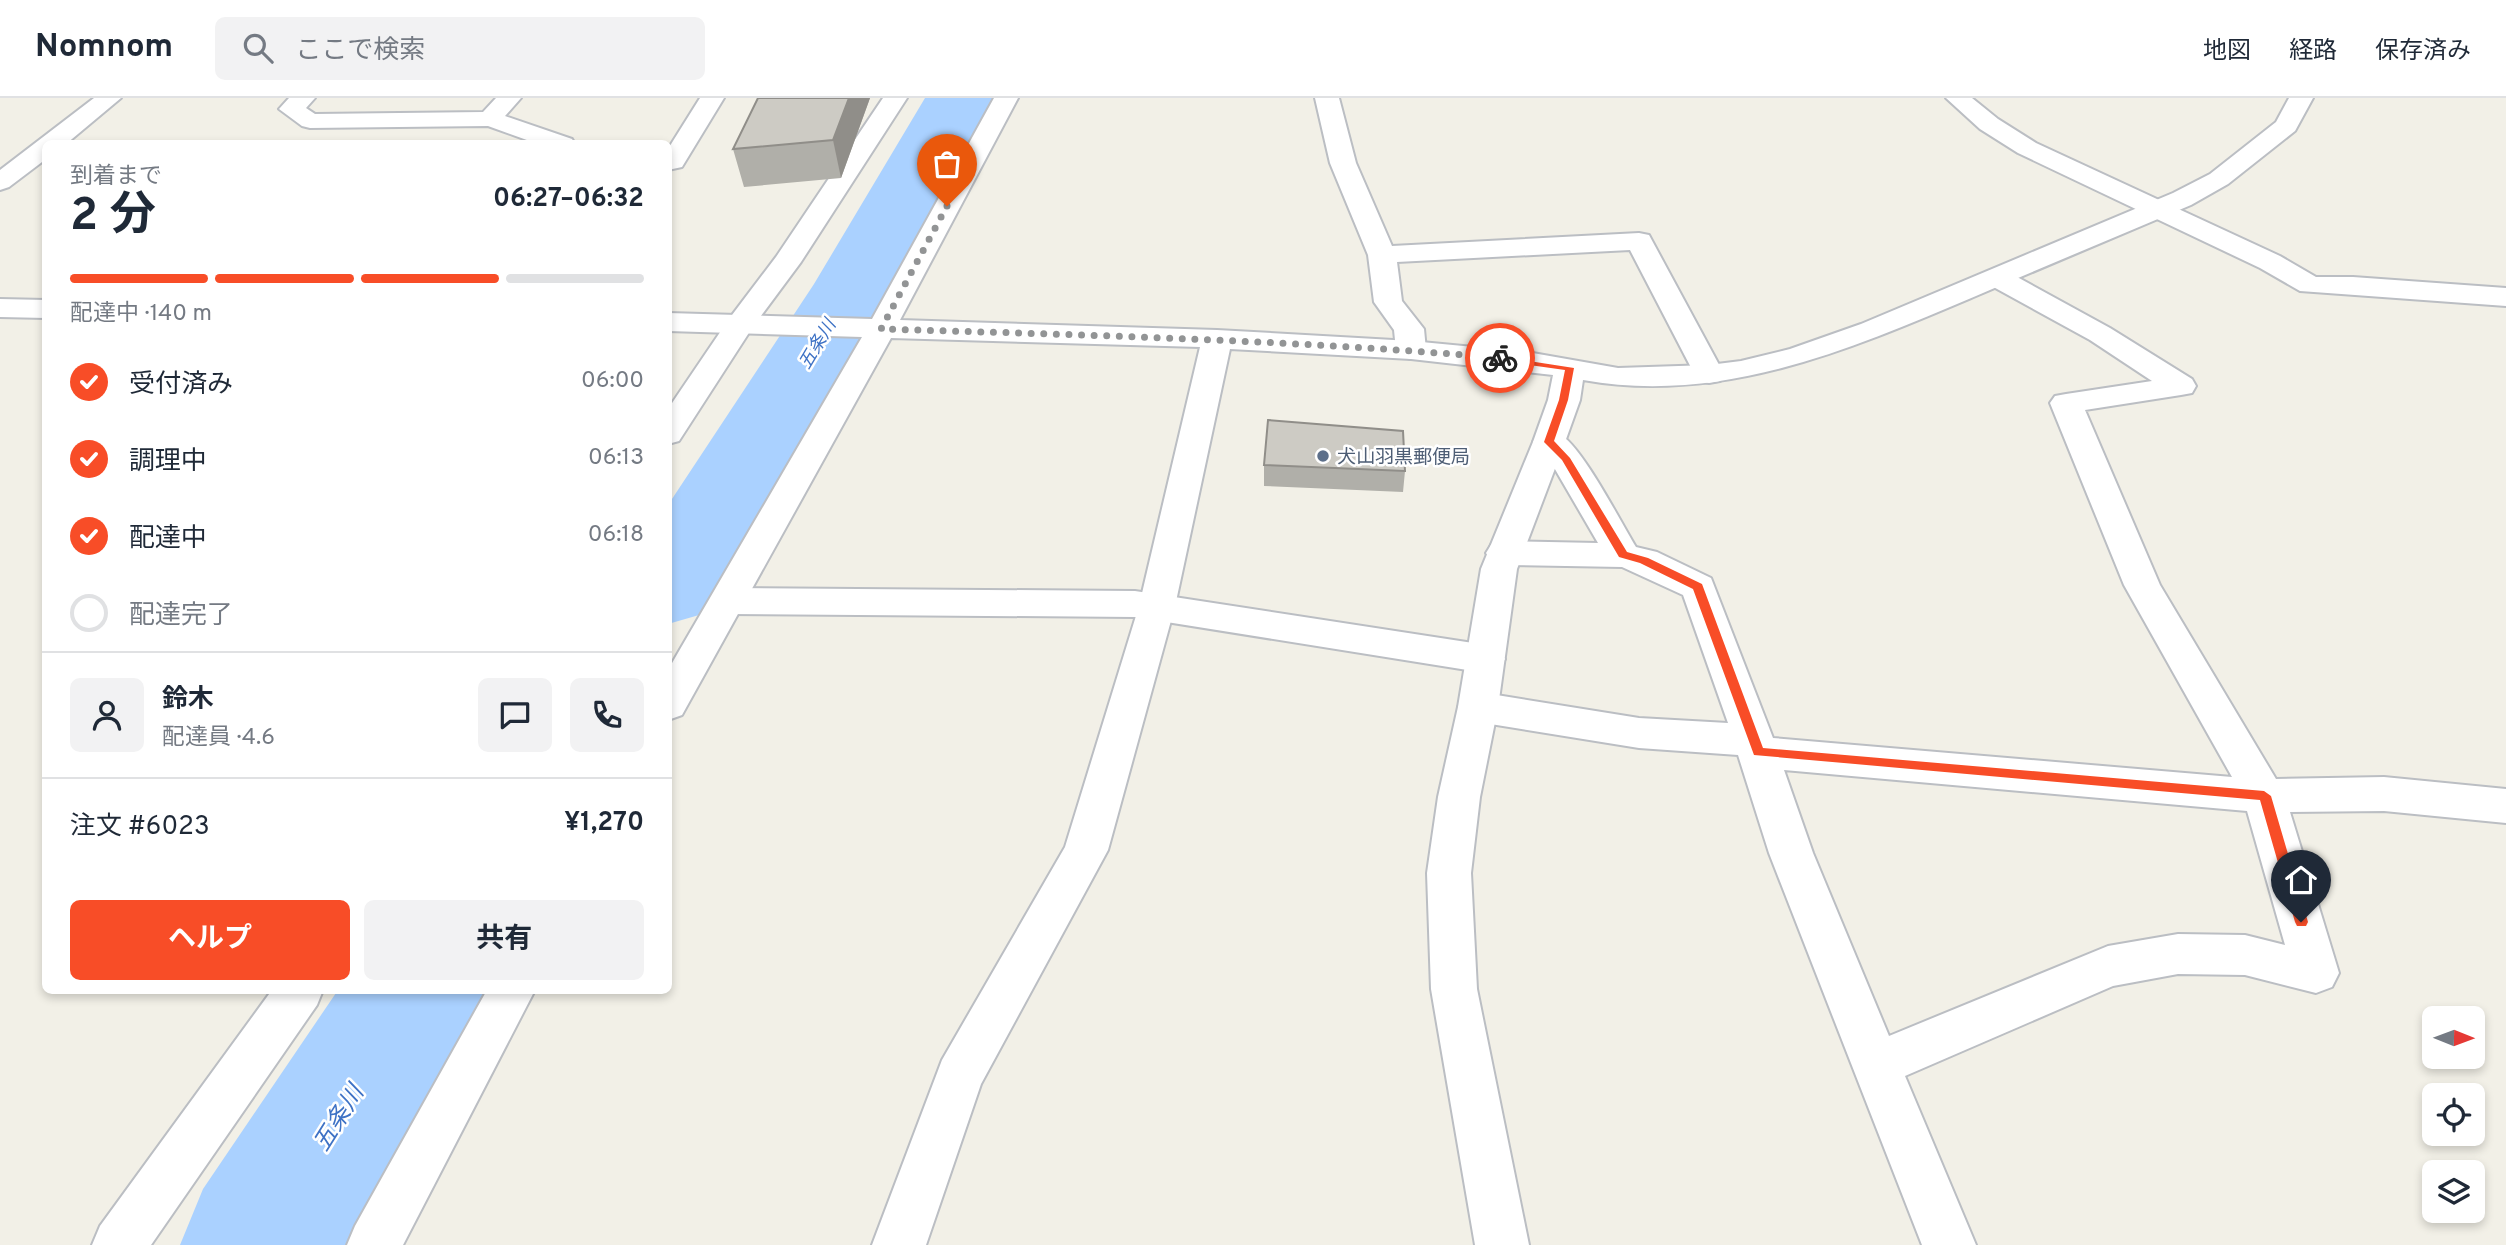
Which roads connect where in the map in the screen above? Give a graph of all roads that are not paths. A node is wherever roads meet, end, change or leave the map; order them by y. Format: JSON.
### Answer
{"nodes":[{"id":1,"x":109,"y":98,"type":"edge"},
{"id":2,"x":303,"y":98,"type":"edge"},
{"id":3,"x":509,"y":98,"type":"edge"},
{"id":4,"x":712,"y":98,"type":"edge"},
{"id":5,"x":895,"y":98,"type":"edge"},
{"id":6,"x":1006,"y":98,"type":"edge"},
{"id":7,"x":1327,"y":98,"type":"edge"},
{"id":8,"x":1958,"y":98,"type":"edge"},
{"id":9,"x":2301,"y":98,"type":"edge"},
{"id":10,"x":490,"y":119,"type":"junction"},
{"id":11,"x":55,"y":140,"type":"edge"},
{"id":12,"x":551,"y":140,"type":"edge"},
{"id":13,"x":42,"y":150,"type":"edge"},
{"id":14,"x":672,"y":162,"type":"edge"},
{"id":15,"x":0,"y":182,"type":"edge"},
{"id":16,"x":2160,"y":209,"type":"junction"},
{"id":17,"x":1382,"y":255,"type":"junction"},
{"id":18,"x":1998,"y":278,"type":"junction"},
{"id":19,"x":2506,"y":297,"type":"edge"},
{"id":20,"x":0,"y":308,"type":"edge"},
{"id":21,"x":42,"y":309,"type":"edge"},
{"id":22,"x":672,"y":322,"type":"edge"},
{"id":23,"x":739,"y":325,"type":"junction"},
{"id":24,"x":881,"y":329,"type":"junction"},
{"id":25,"x":1217,"y":339,"type":"junction"},
{"id":26,"x":1411,"y":350,"type":"junction"},
{"id":27,"x":1570,"y":368,"type":"junction"},
{"id":28,"x":1709,"y":373,"type":"junction"},
{"id":29,"x":672,"y":428,"type":"edge"},
{"id":30,"x":1549,"y":442,"type":"junction"},
{"id":31,"x":1504,"y":553,"type":"junction"},
{"id":32,"x":1623,"y":555,"type":"junction"},
{"id":33,"x":728,"y":601,"type":"junction"},
{"id":34,"x":1157,"y":606,"type":"junction"},
{"id":35,"x":1486,"y":659,"type":"junction"},
{"id":36,"x":672,"y":698,"type":"edge"},
{"id":37,"x":1478,"y":707,"type":"junction"},
{"id":38,"x":1756,"y":746,"type":"junction"},
{"id":39,"x":2264,"y":796,"type":"junction"},
{"id":40,"x":2506,"y":806,"type":"edge"},
{"id":41,"x":297,"y":994,"type":"edge"},
{"id":42,"x":510,"y":994,"type":"edge"},
{"id":43,"x":1877,"y":1061,"type":"junction"},
{"id":44,"x":119,"y":1245,"type":"edge"},
{"id":45,"x":374,"y":1245,"type":"edge"},
{"id":46,"x":899,"y":1245,"type":"edge"},
{"id":47,"x":1503,"y":1245,"type":"edge"},
{"id":48,"x":1949,"y":1245,"type":"edge"}],
"edges":[{"from":1,"to":11,"type":"street"},
{"from":2,"to":10,"type":"street"},
{"from":3,"to":10,"type":"street"},
{"from":4,"to":14,"type":"street"},
{"from":5,"to":23,"type":"street"},
{"from":6,"to":24,"type":"street"},
{"from":7,"to":17,"type":"street"},
{"from":8,"to":16,"type":"street"},
{"from":9,"to":16,"type":"street"},
{"from":10,"to":12,"type":"street"},
{"from":13,"to":15,"type":"street"},
{"from":16,"to":18,"type":"street"},
{"from":16,"to":19,"type":"street"},
{"from":17,"to":26,"type":"street"},
{"from":17,"to":28,"type":"street"},
{"from":18,"to":28,"type":"street"},
{"from":18,"to":39,"type":"street"},
{"from":20,"to":21,"type":"street"},
{"from":22,"to":23,"type":"street"},
{"from":23,"to":24,"type":"street"},
{"from":23,"to":29,"type":"street"},
{"from":24,"to":25,"type":"street"},
{"from":24,"to":33,"type":"street"},
{"from":25,"to":26,"type":"street"},
{"from":25,"to":34,"type":"street"},
{"from":26,"to":27,"type":"street"},
{"from":27,"to":28,"type":"street"},
{"from":27,"to":30,"type":"street"},
{"from":30,"to":31,"type":"street"},
{"from":30,"to":32,"type":"street"},
{"from":31,"to":32,"type":"street"},
{"from":31,"to":35,"type":"street"},
{"from":32,"to":38,"type":"street"},
{"from":33,"to":34,"type":"street"},
{"from":33,"to":36,"type":"street"},
{"from":34,"to":35,"type":"street"},
{"from":34,"to":46,"type":"street"},
{"from":35,"to":37,"type":"street"},
{"from":37,"to":38,"type":"street"},
{"from":37,"to":47,"type":"street"},
{"from":38,"to":39,"type":"street"},
{"from":38,"to":43,"type":"street"},
{"from":39,"to":40,"type":"street"},
{"from":39,"to":43,"type":"street"},
{"from":41,"to":44,"type":"street"},
{"from":42,"to":45,"type":"street"},
{"from":43,"to":48,"type":"street"}]}
